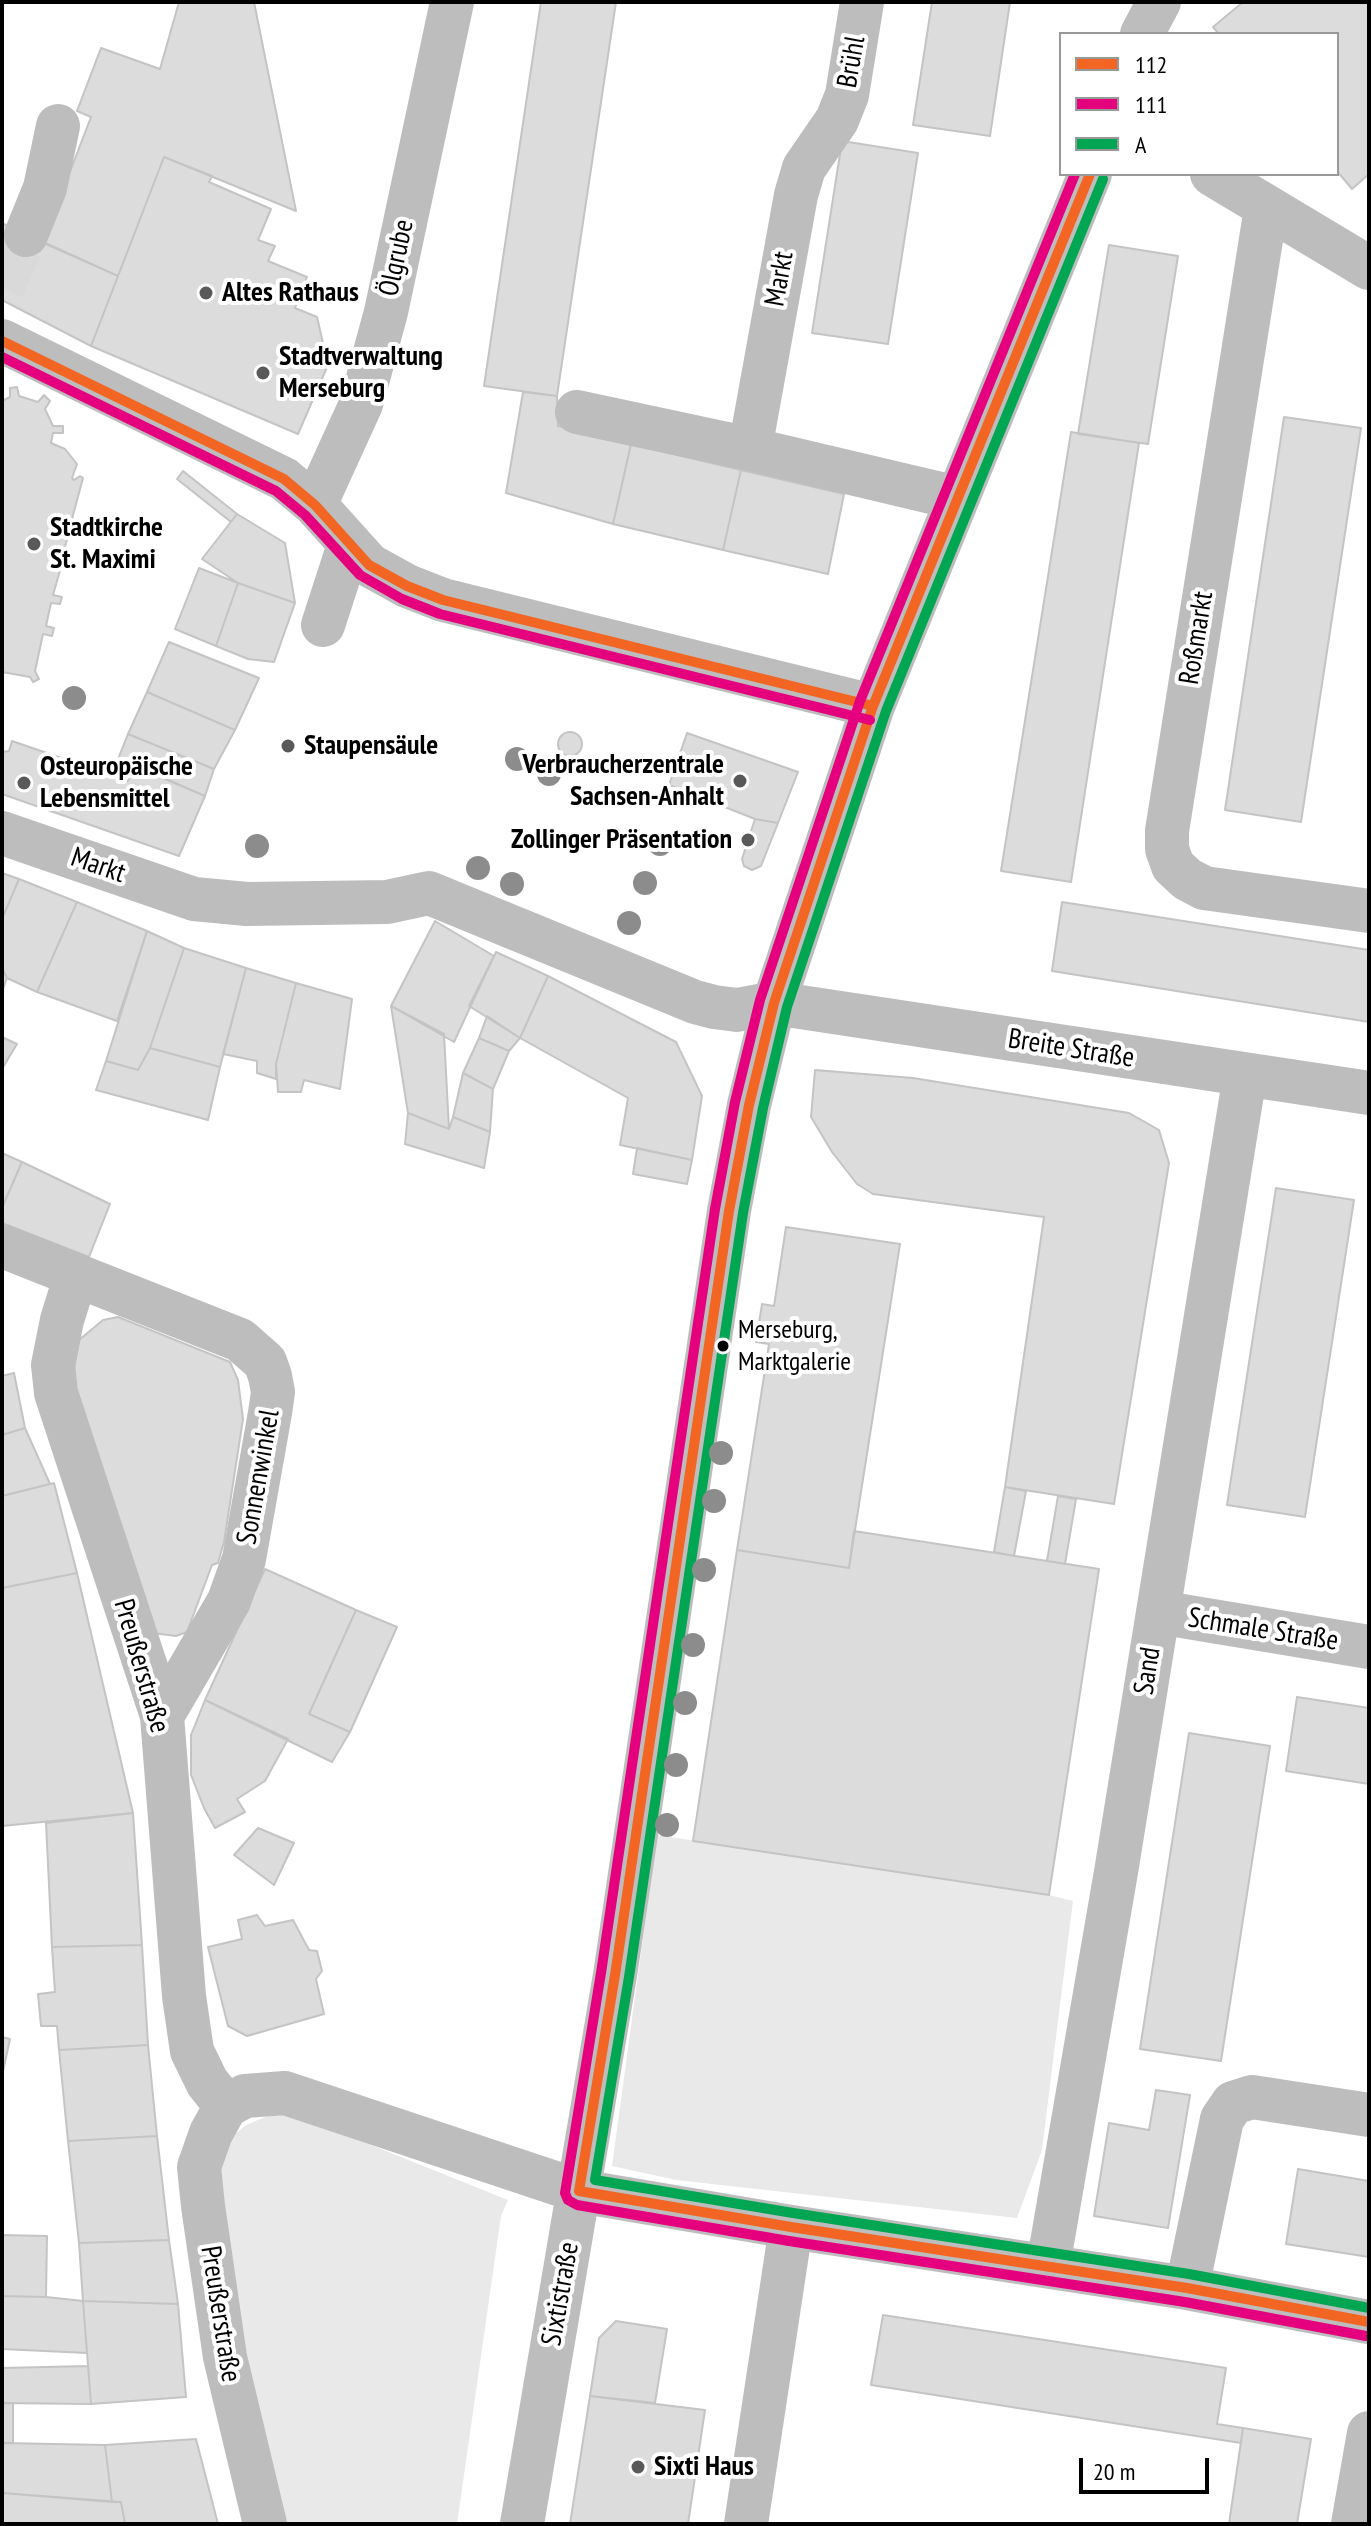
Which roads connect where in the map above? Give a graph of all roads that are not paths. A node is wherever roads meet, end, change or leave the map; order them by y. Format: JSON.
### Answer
{"nodes":[{"id":1,"x":452,"y":2,"type":"edge"},
{"id":2,"x":862,"y":2,"type":"edge"},
{"id":3,"x":1159,"y":2,"type":"edge"},
{"id":4,"x":1143,"y":32,"type":"edge"},
{"id":5,"x":837,"y":120,"type":"joint"},
{"id":6,"x":58,"y":126,"type":"dead end"},
{"id":7,"x":1089,"y":176,"type":"edge"},
{"id":8,"x":1215,"y":176,"type":"edge"},
{"id":9,"x":1266,"y":208,"type":"junction"},
{"id":10,"x":26,"y":235,"type":"tunnel mouth"},
{"id":11,"x":1369,"y":268,"type":"edge"},
{"id":12,"x":2,"y":341,"type":"edge"},
{"id":13,"x":577,"y":412,"type":"dead end"},
{"id":14,"x":750,"y":449,"type":"junction"},
{"id":15,"x":957,"y":498,"type":"junction"},
{"id":16,"x":315,"y":505,"type":"junction"},
{"id":17,"x":349,"y":545,"type":"junction"},
{"id":18,"x":323,"y":625,"type":"dead end"},
{"id":19,"x":873,"y":706,"type":"junction"},
{"id":20,"x":2,"y":833,"type":"edge"},
{"id":21,"x":1369,"y":911,"type":"edge"},
{"id":22,"x":774,"y":1003,"type":"junction"},
{"id":23,"x":1245,"y":1075,"type":"junction"},
{"id":24,"x":1369,"y":1093,"type":"edge"},
{"id":25,"x":2,"y":1246,"type":"edge"},
{"id":26,"x":76,"y":1275,"type":"junction"},
{"id":27,"x":1158,"y":1612,"type":"junction"},
{"id":28,"x":1369,"y":1647,"type":"edge"},
{"id":29,"x":162,"y":1716,"type":"junction"},
{"id":30,"x":226,"y":2106,"type":"junction"},
{"id":31,"x":1369,"y":2115,"type":"edge"},
{"id":32,"x":579,"y":2191,"type":"junction"},
{"id":33,"x":791,"y":2227,"type":"junction"},
{"id":34,"x":1048,"y":2266,"type":"junction"},
{"id":35,"x":1187,"y":2288,"type":"junction"},
{"id":36,"x":1369,"y":2322,"type":"edge"},
{"id":37,"x":1369,"y":2433,"type":"edge"},
{"id":38,"x":265,"y":2524,"type":"edge"},
{"id":39,"x":522,"y":2524,"type":"edge"},
{"id":40,"x":746,"y":2524,"type":"edge"},
{"id":41,"x":1353,"y":2524,"type":"edge"}],
"edges":[{"from":1,"to":16,"type":"street","name":"Ölgrube"},
{"from":2,"to":5,"type":"street","name":"Brühl"},
{"from":3,"to":4,"type":"street"},
{"from":5,"to":14,"type":"street","name":"Markt"},
{"from":6,"to":10,"type":"street"},
{"from":7,"to":15,"type":"street"},
{"from":8,"to":9,"type":"street"},
{"from":9,"to":11,"type":"street"},
{"from":9,"to":21,"type":"street","name":"Roßmarkt"},
{"from":12,"to":16,"type":"street"},
{"from":13,"to":14,"type":"street"},
{"from":14,"to":15,"type":"street"},
{"from":15,"to":19,"type":"street"},
{"from":16,"to":17,"type":"street"},
{"from":17,"to":18,"type":"street"},
{"from":17,"to":19,"type":"street"},
{"from":19,"to":22,"type":"street"},
{"from":20,"to":22,"type":"street","name":"Markt"},
{"from":22,"to":23,"type":"street","name":"Breite Straße"},
{"from":22,"to":32,"type":"street"},
{"from":23,"to":24,"type":"street","name":"Breite Straße"},
{"from":23,"to":27,"type":"street","name":"Sand"},
{"from":25,"to":26,"type":"street","name":"Sonnenwinkel"},
{"from":26,"to":29,"type":"street","name":"Preußerstraße"},
{"from":26,"to":29,"type":"street","name":"Sonnenwinkel"},
{"from":27,"to":28,"type":"street","name":"Schmale Straße"},
{"from":27,"to":34,"type":"street","name":"Sand"},
{"from":29,"to":30,"type":"street","name":"Preußerstraße"},
{"from":30,"to":32,"type":"street"},
{"from":30,"to":38,"type":"street","name":"Preußerstraße"},
{"from":31,"to":35,"type":"street"},
{"from":32,"to":33,"type":"street"},
{"from":32,"to":39,"type":"street","name":"Sixtistraße"},
{"from":33,"to":34,"type":"street"},
{"from":33,"to":40,"type":"street"},
{"from":34,"to":35,"type":"street"},
{"from":35,"to":36,"type":"street"},
{"from":37,"to":41,"type":"street"}]}
